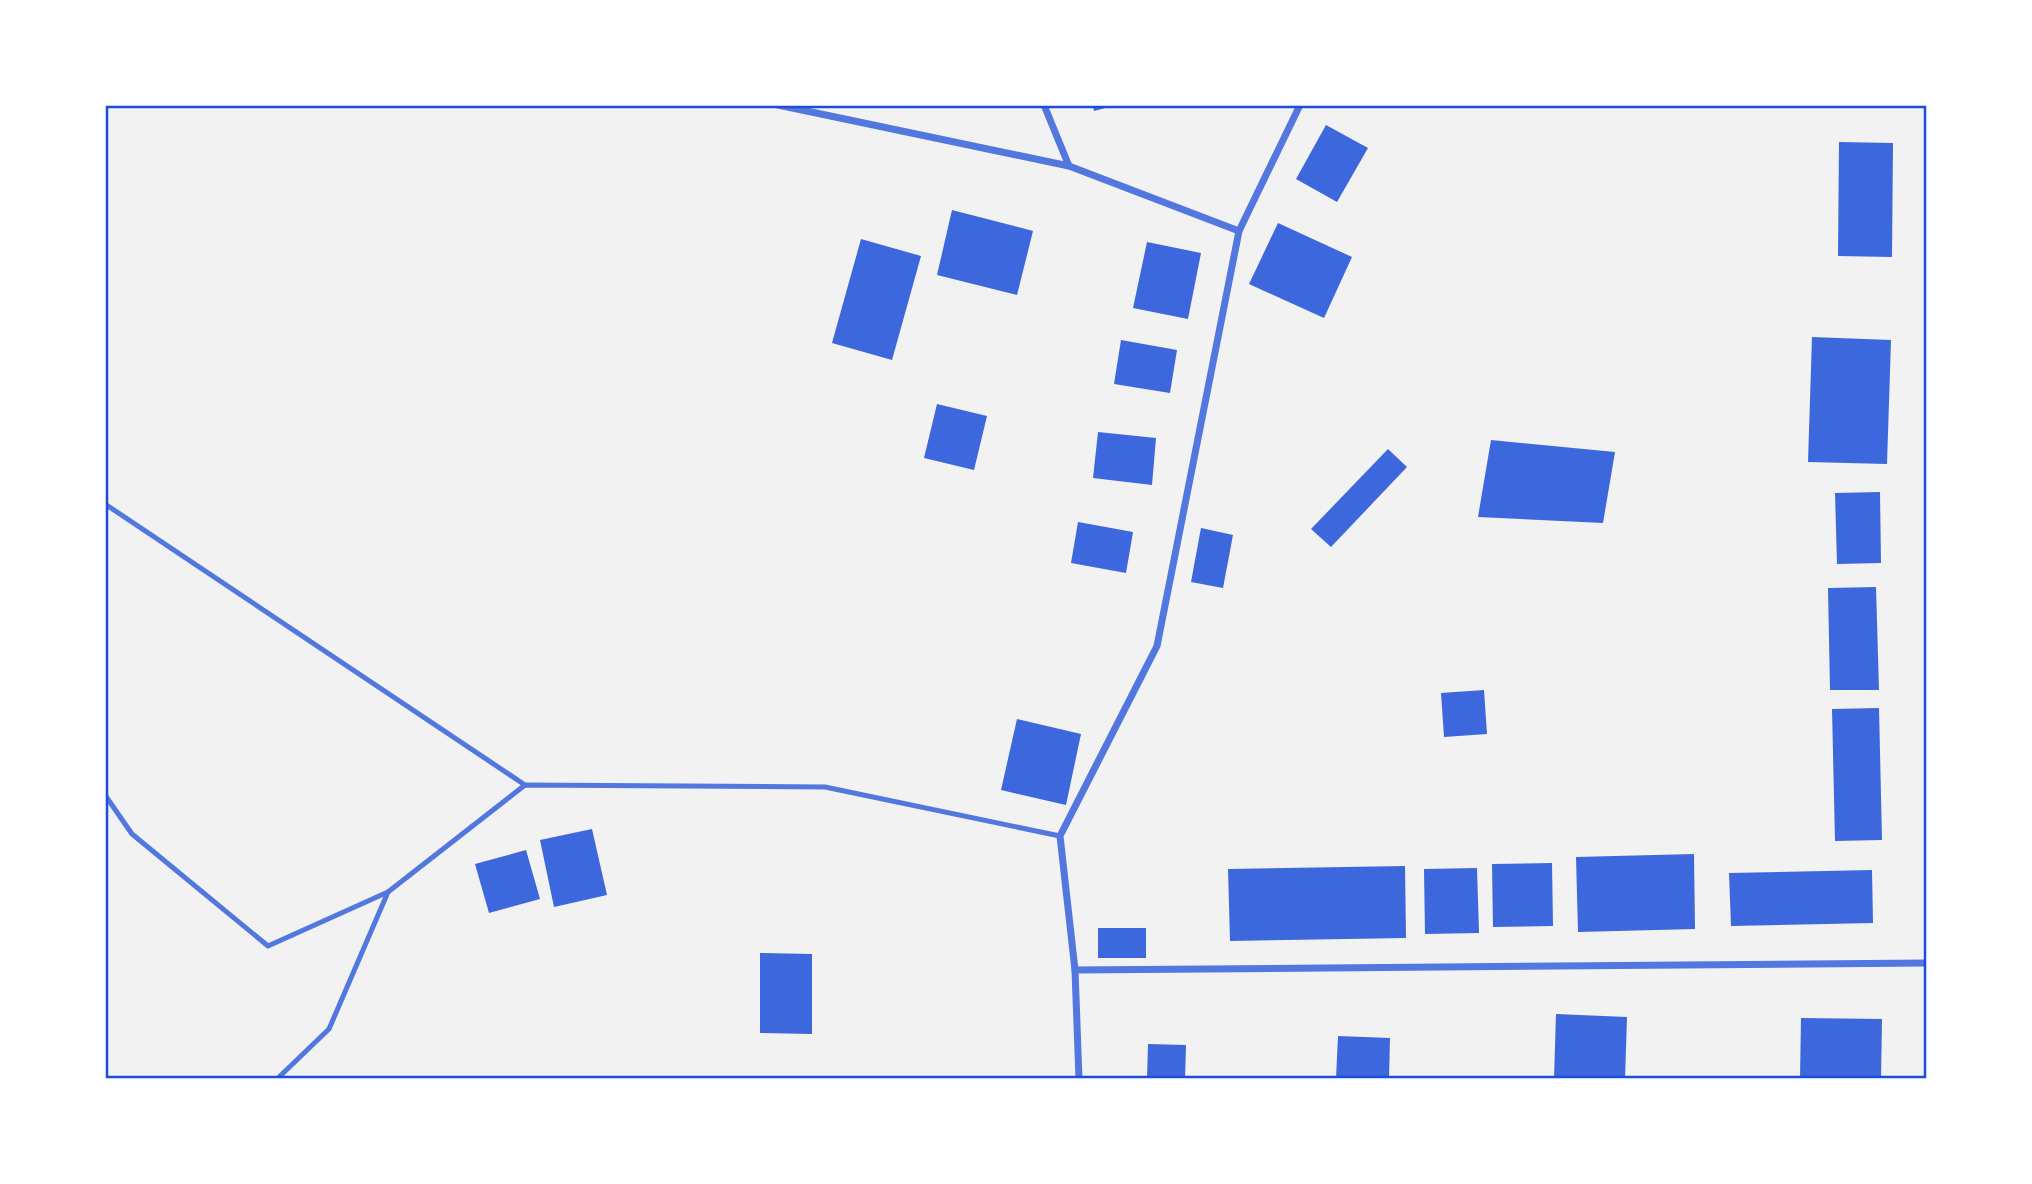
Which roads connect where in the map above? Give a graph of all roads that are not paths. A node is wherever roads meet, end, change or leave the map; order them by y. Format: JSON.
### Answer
{"nodes":[{"id":1,"x":778,"y":105,"type":"edge"},
{"id":2,"x":1044,"y":105,"type":"edge"},
{"id":3,"x":1300,"y":105,"type":"edge"},
{"id":4,"x":1069,"y":166,"type":"junction"},
{"id":5,"x":1239,"y":231,"type":"junction"},
{"id":6,"x":105,"y":504,"type":"edge"},
{"id":7,"x":525,"y":785,"type":"junction"},
{"id":8,"x":105,"y":795,"type":"edge"},
{"id":9,"x":1060,"y":836,"type":"junction"},
{"id":10,"x":388,"y":892,"type":"junction"},
{"id":11,"x":1927,"y":963,"type":"edge"},
{"id":12,"x":1075,"y":970,"type":"junction"},
{"id":13,"x":277,"y":1079,"type":"edge"},
{"id":14,"x":1079,"y":1079,"type":"edge"}],
"edges":[{"from":1,"to":4,"type":"street"},
{"from":2,"to":4,"type":"street"},
{"from":3,"to":5,"type":"street"},
{"from":4,"to":5,"type":"street"},
{"from":5,"to":9,"type":"street"},
{"from":6,"to":7,"type":"lane"},
{"from":7,"to":9,"type":"lane"},
{"from":7,"to":10,"type":"lane"},
{"from":8,"to":10,"type":"lane"},
{"from":9,"to":12,"type":"street"},
{"from":10,"to":13,"type":"lane"},
{"from":11,"to":12,"type":"street"},
{"from":12,"to":14,"type":"street"}]}
